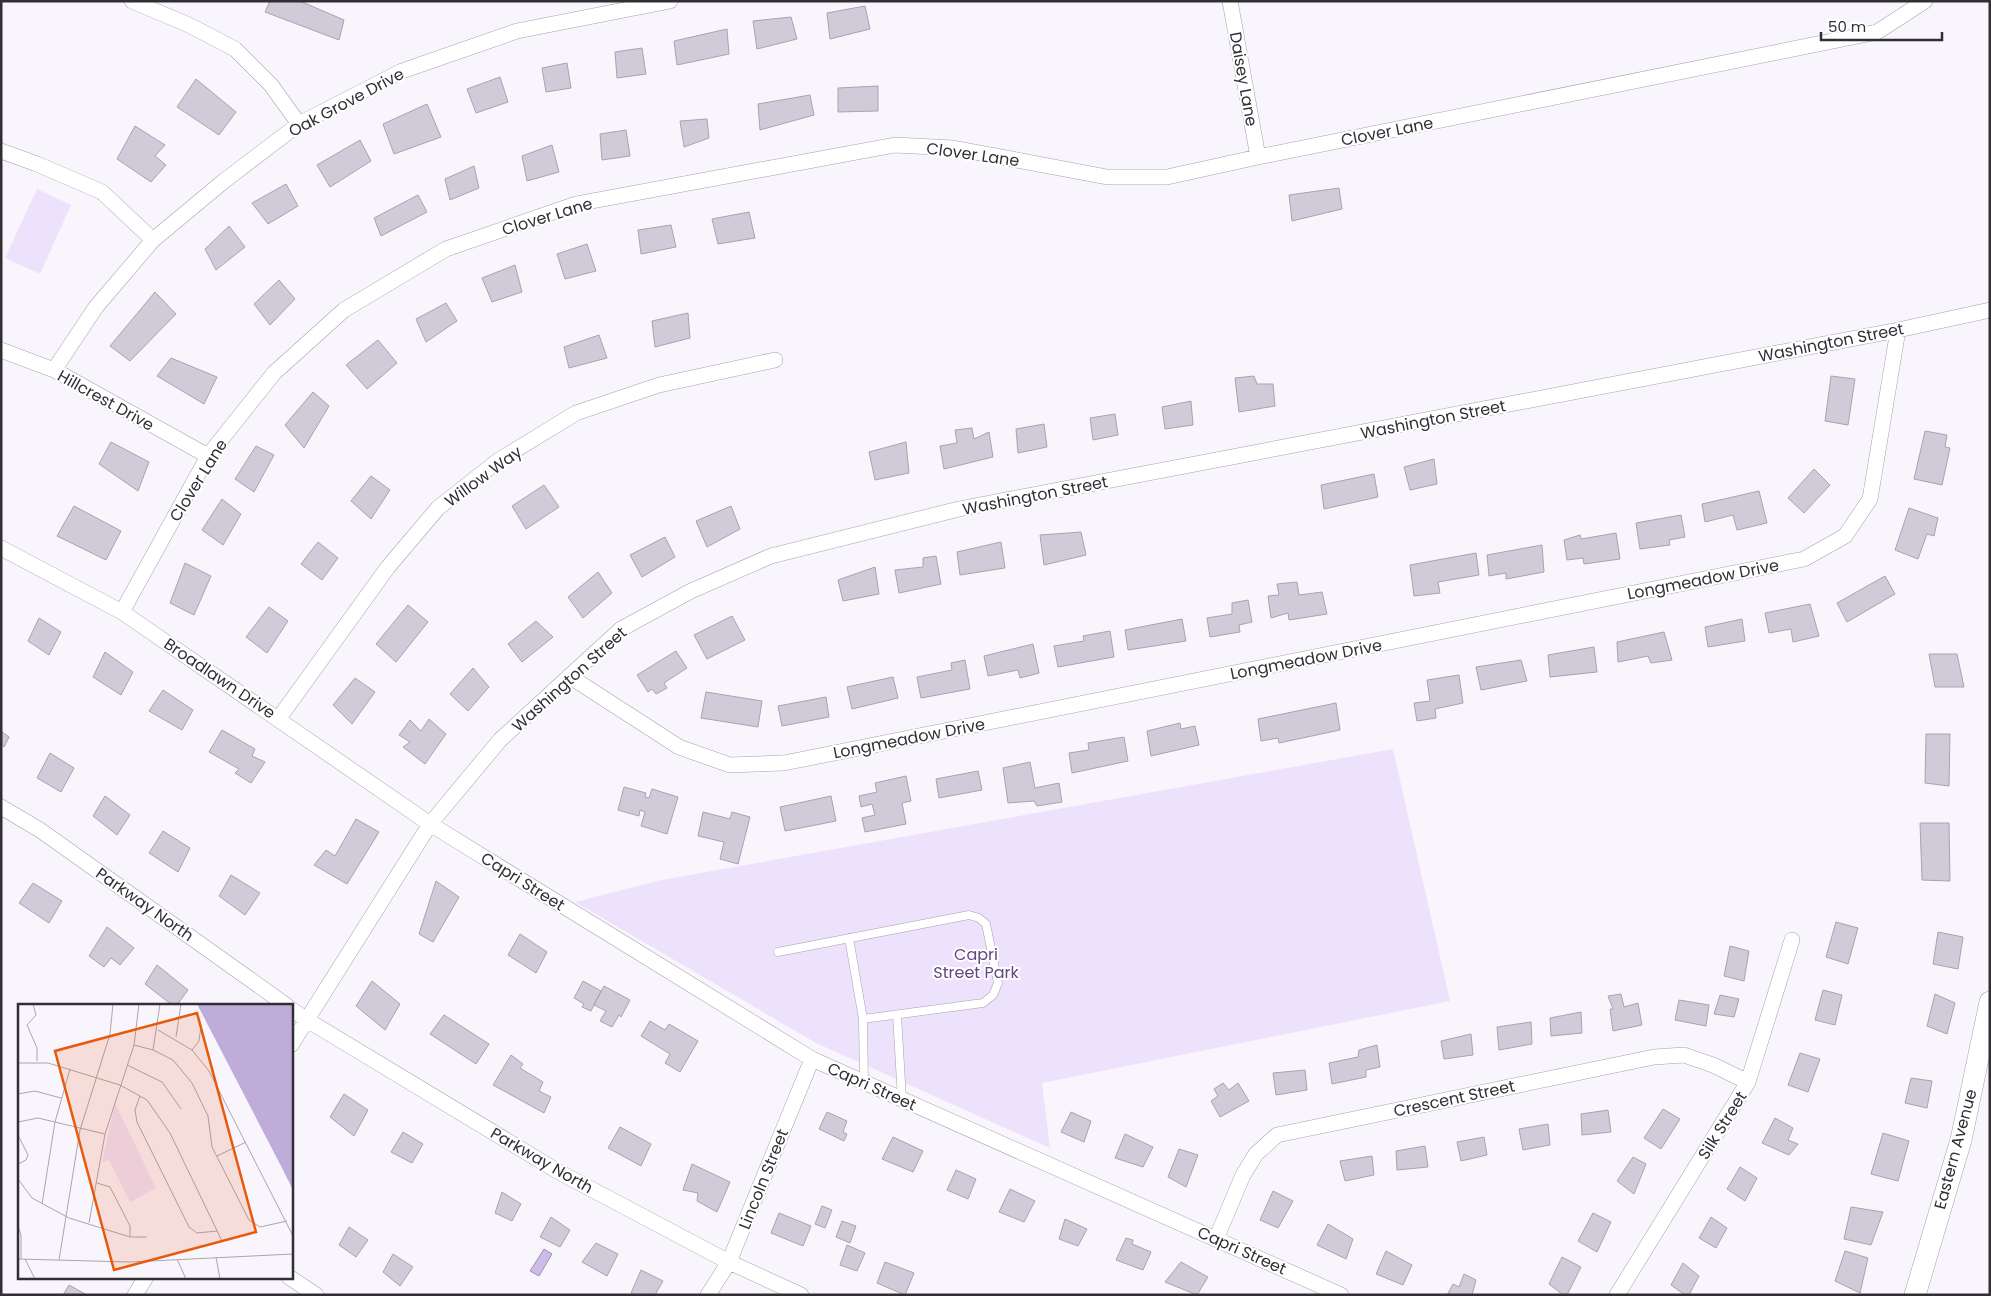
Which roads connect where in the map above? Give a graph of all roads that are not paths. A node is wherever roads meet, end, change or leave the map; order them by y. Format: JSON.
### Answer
{"nodes":[{"id":1,"x":132,"y":1,"type":"edge"},
{"id":2,"x":670,"y":1,"type":"edge"},
{"id":3,"x":1230,"y":1,"type":"edge"},
{"id":4,"x":1925,"y":1,"type":"edge"},
{"id":5,"x":299,"y":124,"type":"junction"},
{"id":6,"x":1,"y":151,"type":"edge"},
{"id":7,"x":1258,"y":157,"type":"junction"},
{"id":8,"x":153,"y":240,"type":"junction"},
{"id":9,"x":1990,"y":310,"type":"edge"},
{"id":10,"x":1898,"y":330,"type":"junction"},
{"id":11,"x":1,"y":350,"type":"edge"},
{"id":12,"x":775,"y":360,"type":"dead end"},
{"id":13,"x":54,"y":370,"type":"junction"},
{"id":14,"x":208,"y":456,"type":"junction"},
{"id":15,"x":1,"y":548,"type":"edge"},
{"id":16,"x":122,"y":612,"type":"junction"},
{"id":17,"x":569,"y":676,"type":"junction"},
{"id":18,"x":279,"y":718,"type":"junction"},
{"id":19,"x":1,"y":807,"type":"edge"},
{"id":20,"x":430,"y":824,"type":"junction"},
{"id":21,"x":849,"y":938,"type":"junction"},
{"id":22,"x":1792,"y":940,"type":"dead end"},
{"id":23,"x":778,"y":952,"type":"dead end"},
{"id":24,"x":1990,"y":1002,"type":"edge"},
{"id":25,"x":285,"y":1004,"type":"edge"},
{"id":26,"x":292,"y":1010,"type":"edge"},
{"id":27,"x":897,"y":1015,"type":"junction"},
{"id":28,"x":863,"y":1019,"type":"junction"},
{"id":29,"x":307,"y":1020,"type":"junction"},
{"id":30,"x":292,"y":1043,"type":"edge"},
{"id":31,"x":812,"y":1060,"type":"junction"},
{"id":32,"x":864,"y":1082,"type":"junction"},
{"id":33,"x":1748,"y":1082,"type":"junction"},
{"id":34,"x":902,"y":1099,"type":"junction"},
{"id":35,"x":1216,"y":1239,"type":"junction"},
{"id":36,"x":729,"y":1262,"type":"junction"},
{"id":37,"x":145,"y":1278,"type":"edge"},
{"id":38,"x":290,"y":1278,"type":"edge"},
{"id":39,"x":135,"y":1295,"type":"edge"},
{"id":40,"x":316,"y":1295,"type":"edge"},
{"id":41,"x":708,"y":1295,"type":"edge"},
{"id":42,"x":802,"y":1295,"type":"edge"},
{"id":43,"x":1341,"y":1295,"type":"edge"},
{"id":44,"x":1617,"y":1295,"type":"edge"},
{"id":45,"x":1915,"y":1295,"type":"edge"}],
"edges":[{"from":1,"to":5,"type":"street"},
{"from":2,"to":5,"type":"street","name":"Oak Grove Drive"},
{"from":3,"to":7,"type":"street","name":"Daisey Lane"},
{"from":4,"to":7,"type":"street","name":"Clover Lane"},
{"from":5,"to":8,"type":"street","name":"Oak Grove Drive"},
{"from":6,"to":8,"type":"street"},
{"from":7,"to":14,"type":"street","name":"Clover Lane"},
{"from":8,"to":13,"type":"street","name":"Oak Grove Drive"},
{"from":9,"to":10,"type":"street","name":"Washington Street"},
{"from":10,"to":17,"type":"street","name":"Washington Street"},
{"from":10,"to":17,"type":"street","name":"Longmeadow Drive"},
{"from":11,"to":13,"type":"street","name":"Hillcrest Drive"},
{"from":12,"to":18,"type":"street","name":"Willow Way"},
{"from":13,"to":14,"type":"street","name":"Hillcrest Drive"},
{"from":14,"to":16,"type":"street","name":"Clover Lane"},
{"from":15,"to":16,"type":"street","name":"Broadlawn Drive"},
{"from":16,"to":18,"type":"street","name":"Broadlawn Drive"},
{"from":17,"to":20,"type":"street","name":"Washington Street"},
{"from":18,"to":20,"type":"street","name":"Broadlawn Drive"},
{"from":19,"to":25,"type":"street","name":"Parkway North"},
{"from":20,"to":29,"type":"street","name":"Washington Street"},
{"from":20,"to":31,"type":"street","name":"Capri Street"},
{"from":21,"to":23,"type":"lane"},
{"from":21,"to":27,"type":"lane"},
{"from":21,"to":28,"type":"lane"},
{"from":22,"to":33,"type":"street","name":"Silk Street"},
{"from":24,"to":45,"type":"street","name":"Eastern Avenue"},
{"from":26,"to":29,"type":"street","name":"Parkway North"},
{"from":27,"to":28,"type":"lane"},
{"from":27,"to":34,"type":"lane"},
{"from":28,"to":32,"type":"lane"},
{"from":29,"to":30,"type":"street","name":"Washington Street"},
{"from":29,"to":36,"type":"street","name":"Parkway North"},
{"from":31,"to":32,"type":"street","name":"Capri Street"},
{"from":31,"to":36,"type":"street","name":"Lincoln Street"},
{"from":32,"to":34,"type":"street","name":"Capri Street"},
{"from":33,"to":35,"type":"street","name":"Crescent Street"},
{"from":33,"to":44,"type":"street","name":"Silk Street"},
{"from":34,"to":35,"type":"street","name":"Capri Street"},
{"from":35,"to":43,"type":"street","name":"Capri Street"},
{"from":36,"to":41,"type":"street","name":"Lincoln Street"},
{"from":36,"to":42,"type":"street","name":"Parkway North"},
{"from":37,"to":39,"type":"street"},
{"from":38,"to":40,"type":"street"}]}
